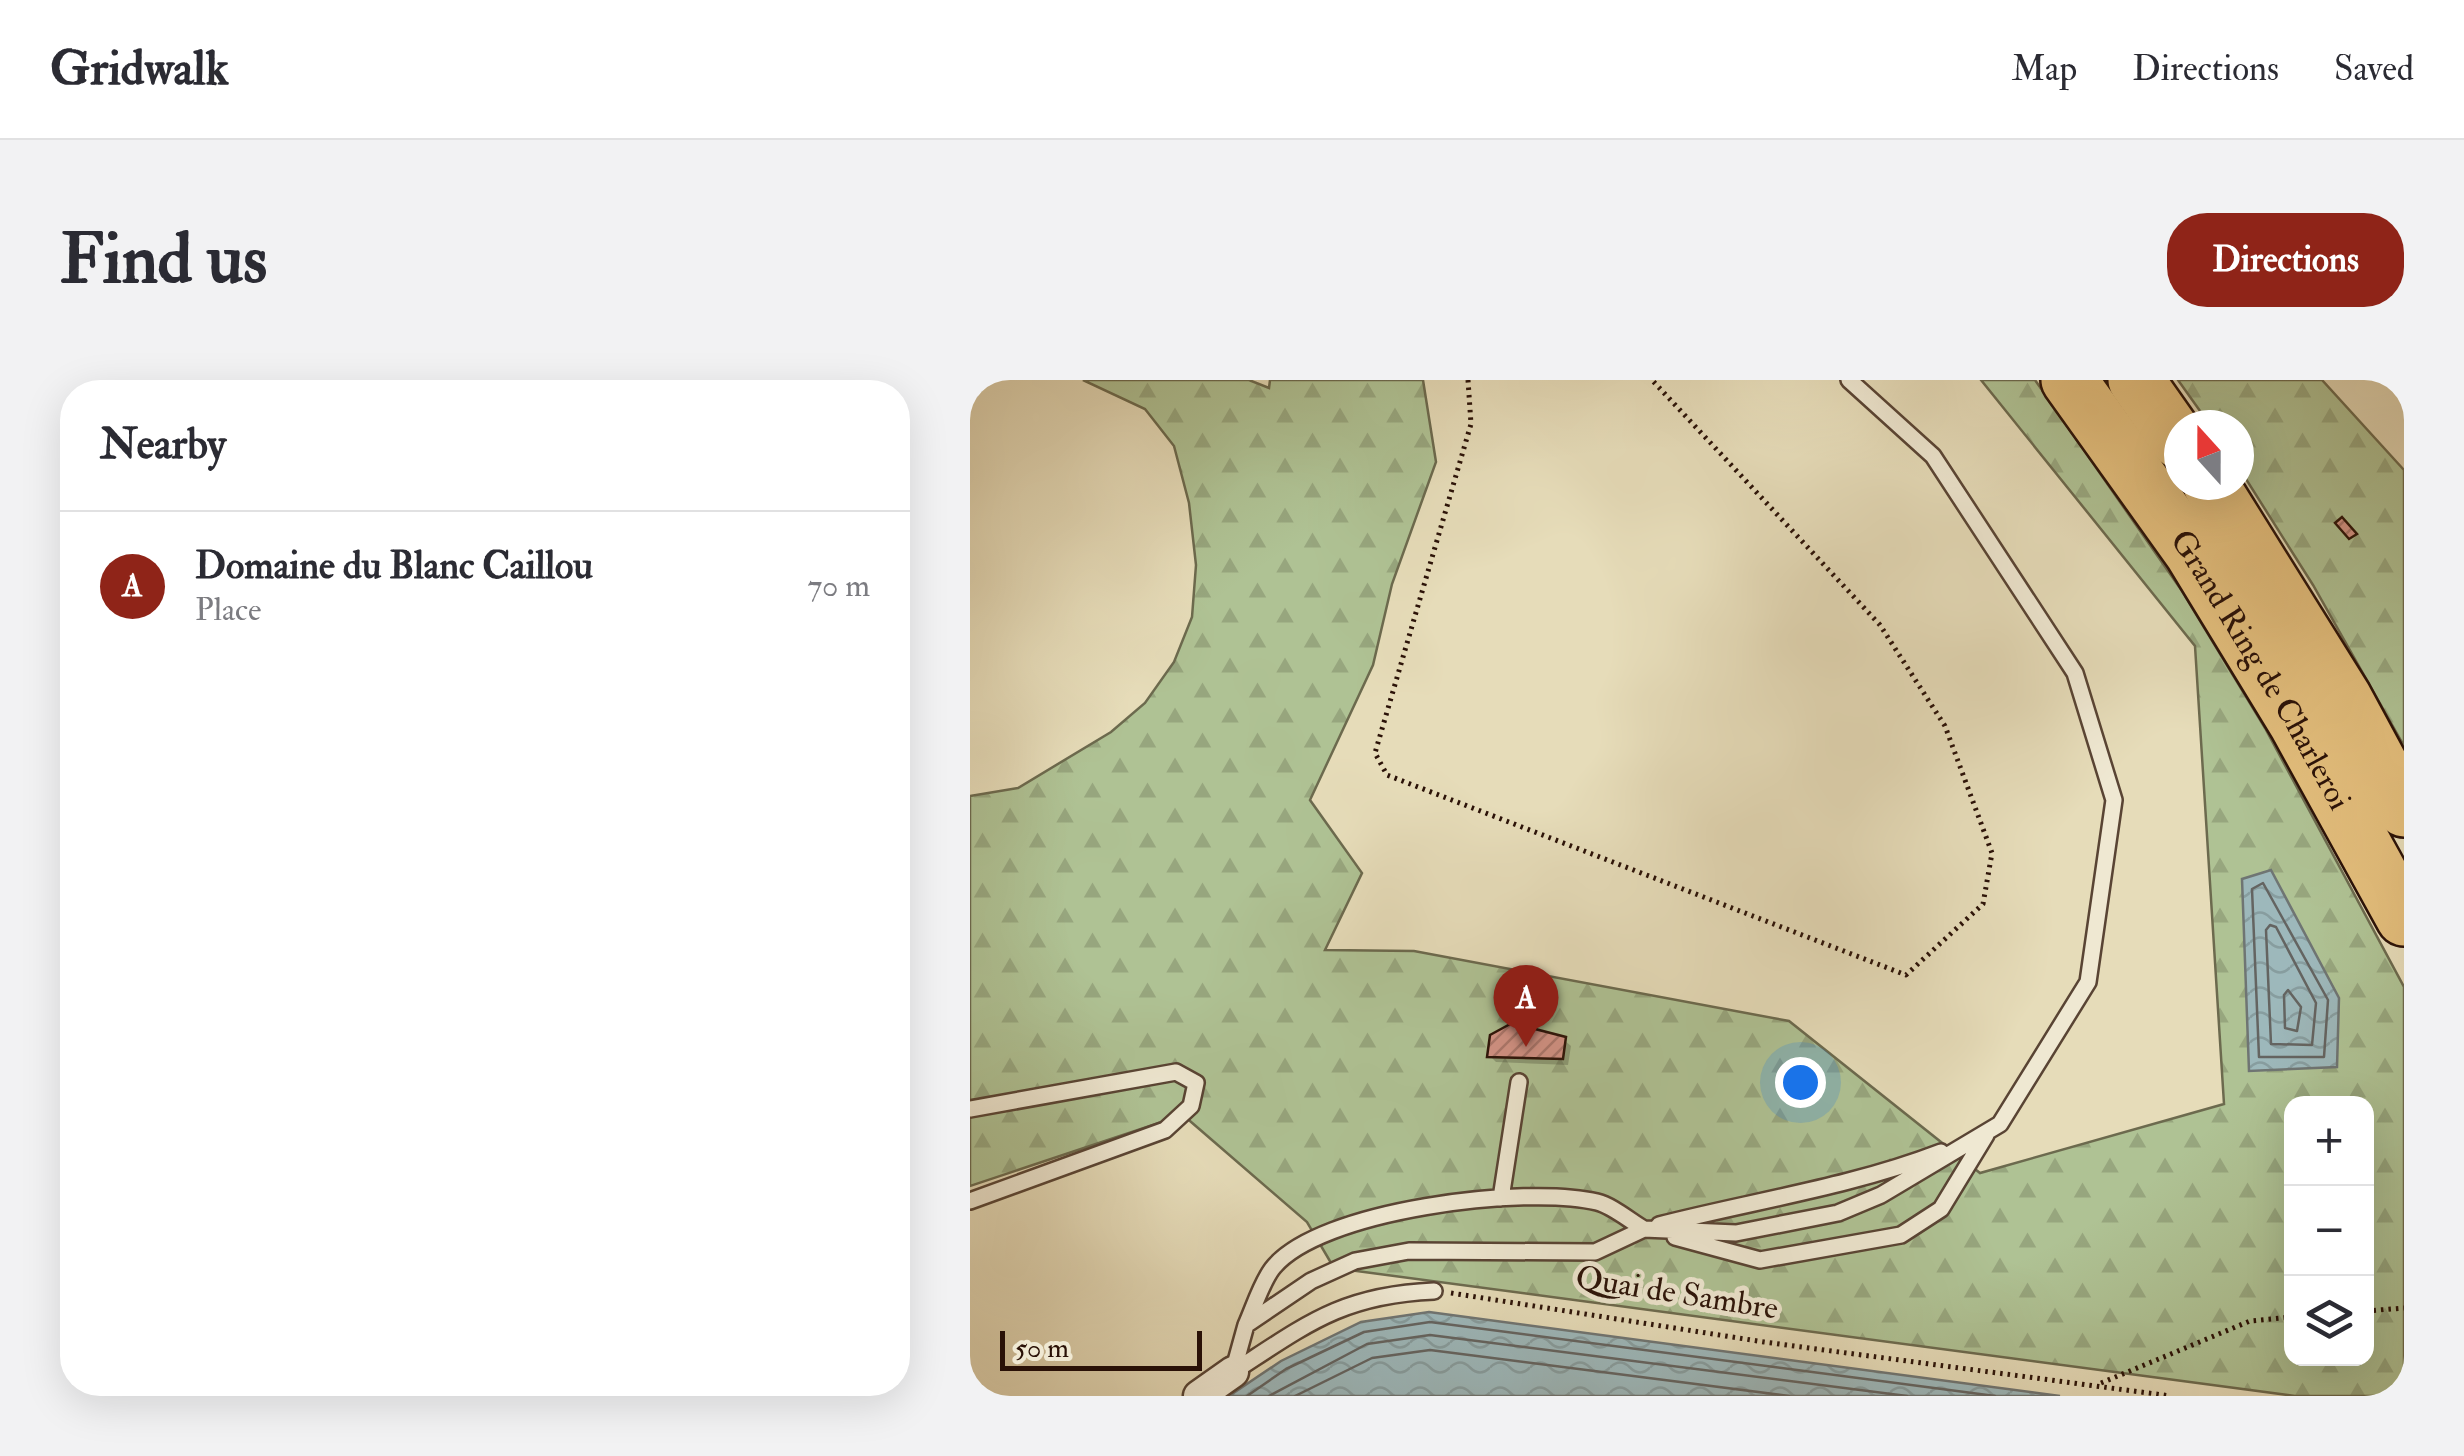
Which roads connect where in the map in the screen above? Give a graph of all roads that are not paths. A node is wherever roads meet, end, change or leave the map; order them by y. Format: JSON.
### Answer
{"nodes":[{"id":1,"x":1849,"y":380,"type":"edge"},
{"id":2,"x":2069,"y":380,"type":"edge"},
{"id":3,"x":2136,"y":380,"type":"edge"},
{"id":4,"x":2164,"y":419,"type":"edge"},
{"id":5,"x":2220,"y":500,"type":"edge"},
{"id":6,"x":2404,"y":810,"type":"edge"},
{"id":7,"x":2404,"y":918,"type":"edge"},
{"id":8,"x":1518,"y":1082,"type":"dead end"},
{"id":9,"x":970,"y":1110,"type":"edge"},
{"id":10,"x":1986,"y":1135,"type":"junction"},
{"id":11,"x":1501,"y":1198,"type":"junction"},
{"id":12,"x":970,"y":1201,"type":"edge"},
{"id":13,"x":1644,"y":1229,"type":"junction"},
{"id":14,"x":1434,"y":1291,"type":"road end"},
{"id":15,"x":1246,"y":1325,"type":"junction"},
{"id":16,"x":1232,"y":1372,"type":"junction"},
{"id":17,"x":1199,"y":1396,"type":"edge"}],
"edges":[{"from":1,"to":10,"type":"lane"},
{"from":2,"to":7,"type":"highway","name":"Grand Ring de Charleroi"},
{"from":3,"to":4,"type":"highway"},
{"from":5,"to":6,"type":"highway","name":"Grand Ring de Charleroi"},
{"from":8,"to":11,"type":"lane"},
{"from":9,"to":12,"type":"lane"},
{"from":10,"to":13,"type":"lane"},
{"from":10,"to":13,"type":"lane"},
{"from":10,"to":13,"type":"lane"},
{"from":11,"to":13,"type":"lane"},
{"from":11,"to":15,"type":"lane"},
{"from":13,"to":15,"type":"lane"},
{"from":14,"to":16,"type":"lane"},
{"from":15,"to":16,"type":"lane"},
{"from":16,"to":17,"type":"street"}]}
